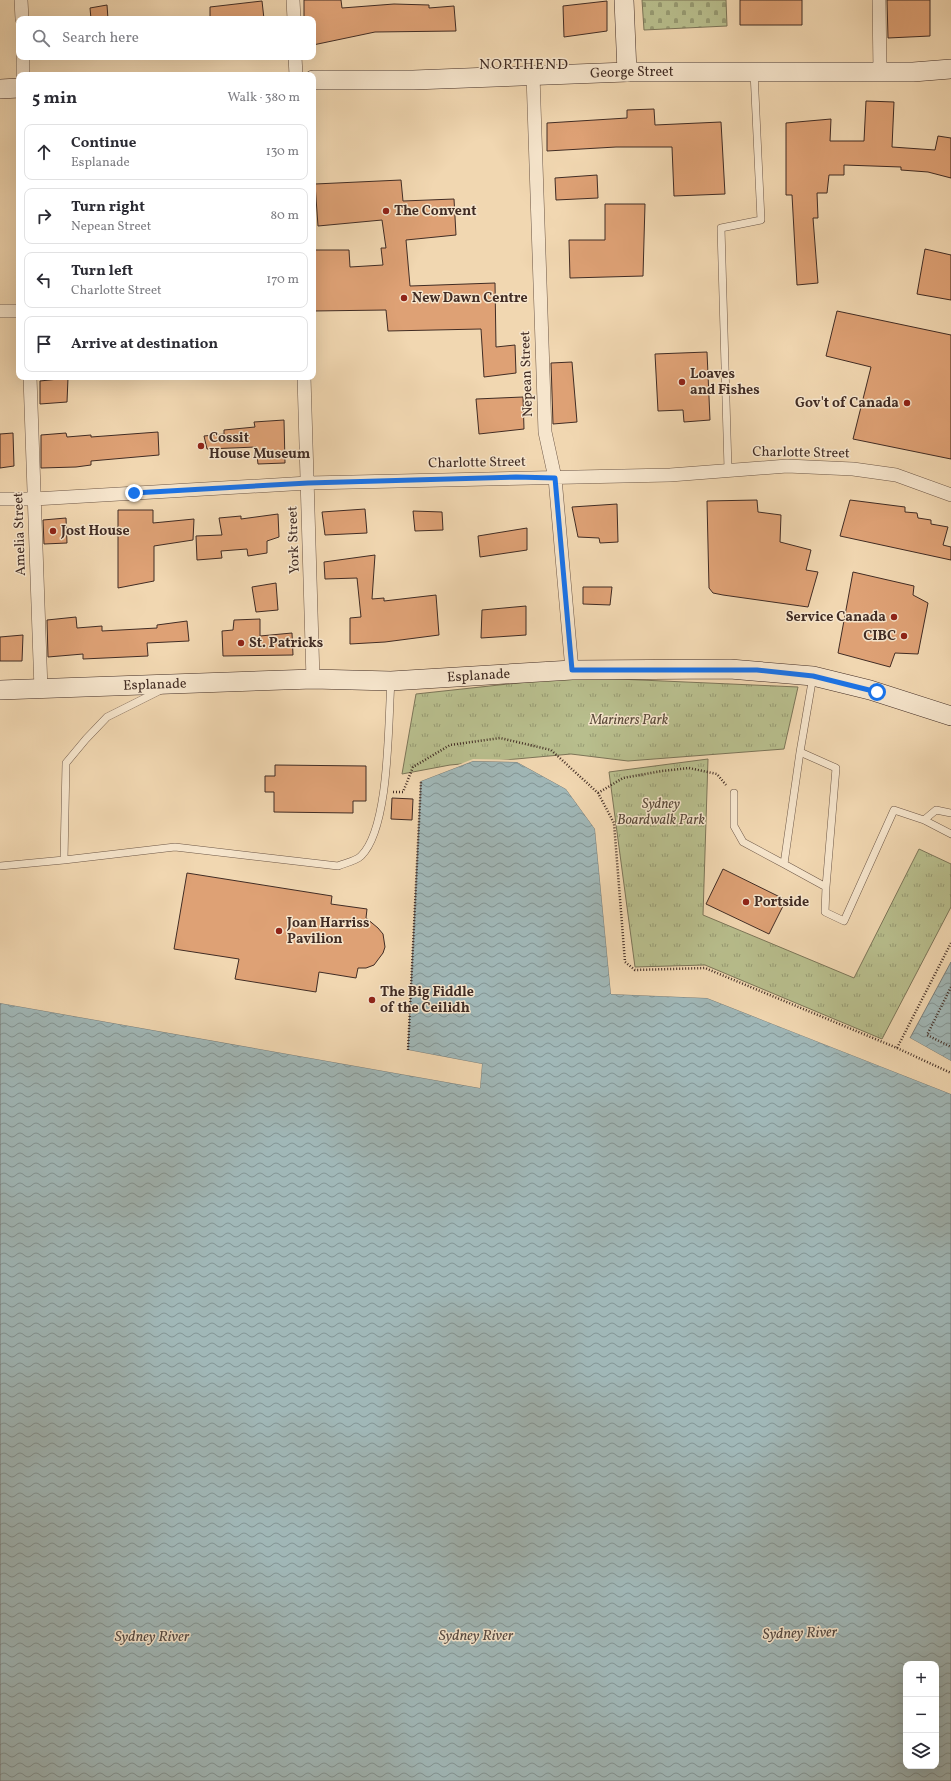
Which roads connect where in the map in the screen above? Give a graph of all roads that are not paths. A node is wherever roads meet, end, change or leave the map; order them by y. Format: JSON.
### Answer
{"nodes":[{"id":1,"x":21,"y":0,"type":"edge"},
{"id":2,"x":293,"y":0,"type":"edge"},
{"id":3,"x":624,"y":0,"type":"edge"},
{"id":4,"x":879,"y":0,"type":"edge"},
{"id":5,"x":22,"y":16,"type":"edge"},
{"id":6,"x":294,"y":16,"type":"edge"},
{"id":7,"x":23,"y":60,"type":"edge"},
{"id":8,"x":295,"y":60,"type":"edge"},
{"id":9,"x":951,"y":69,"type":"edge"},
{"id":10,"x":23,"y":72,"type":"edge"},
{"id":11,"x":296,"y":72,"type":"edge"},
{"id":12,"x":628,"y":72,"type":"junction"},
{"id":13,"x":754,"y":72,"type":"junction"},
{"id":14,"x":880,"y":72,"type":"junction"},
{"id":15,"x":533,"y":75,"type":"junction"},
{"id":16,"x":316,"y":80,"type":"edge"},
{"id":17,"x":16,"y":88,"type":"edge"},
{"id":18,"x":0,"y":89,"type":"edge"},
{"id":19,"x":0,"y":311,"type":"edge"},
{"id":20,"x":16,"y":311,"type":"edge"},
{"id":21,"x":30,"y":380,"type":"edge"},
{"id":22,"x":304,"y":380,"type":"edge"},
{"id":23,"x":728,"y":469,"type":"junction"},
{"id":24,"x":555,"y":478,"type":"junction"},
{"id":25,"x":308,"y":483,"type":"junction"},
{"id":26,"x":951,"y":495,"type":"edge"},
{"id":27,"x":0,"y":499,"type":"edge"},
{"id":28,"x":34,"y":499,"type":"junction"},
{"id":29,"x":572,"y":670,"type":"junction"},
{"id":30,"x":813,"y":676,"type":"junction"},
{"id":31,"x":313,"y":679,"type":"junction"},
{"id":32,"x":391,"y":681,"type":"junction"},
{"id":33,"x":176,"y":683,"type":"junction"},
{"id":34,"x":0,"y":690,"type":"edge"},
{"id":35,"x":41,"y":690,"type":"junction"},
{"id":36,"x":950,"y":713,"type":"edge"},
{"id":37,"x":800,"y":752,"type":"junction"},
{"id":38,"x":734,"y":793,"type":"road end"},
{"id":39,"x":951,"y":813,"type":"edge"},
{"id":40,"x":924,"y":820,"type":"junction"},
{"id":41,"x":951,"y":834,"type":"edge"},
{"id":42,"x":64,"y":860,"type":"junction"},
{"id":43,"x":784,"y":864,"type":"junction"},
{"id":44,"x":0,"y":866,"type":"edge"},
{"id":45,"x":826,"y":887,"type":"junction"}],
"edges":[{"from":1,"to":5,"type":"street"},
{"from":2,"to":6,"type":"street"},
{"from":3,"to":12,"type":"street"},
{"from":4,"to":14,"type":"street"},
{"from":7,"to":10,"type":"street"},
{"from":8,"to":11,"type":"street"},
{"from":9,"to":14,"type":"street","name":"George Street"},
{"from":12,"to":13,"type":"street","name":"George Street"},
{"from":12,"to":15,"type":"street","name":"George Street"},
{"from":13,"to":14,"type":"street","name":"George Street"},
{"from":13,"to":23,"type":"lane"},
{"from":15,"to":16,"type":"street","name":"George Street"},
{"from":15,"to":24,"type":"street","name":"Nepean Street"},
{"from":17,"to":18,"type":"street"},
{"from":19,"to":20,"type":"street"},
{"from":21,"to":28,"type":"street","name":"Amelia Street"},
{"from":22,"to":25,"type":"street","name":"York Street"},
{"from":23,"to":24,"type":"street","name":"Charlotte Street"},
{"from":23,"to":26,"type":"street","name":"Charlotte Street"},
{"from":24,"to":25,"type":"street","name":"Charlotte Street"},
{"from":24,"to":29,"type":"street","name":"Nepean Street"},
{"from":25,"to":28,"type":"street","name":"Charlotte Street"},
{"from":25,"to":31,"type":"street","name":"York Street"},
{"from":27,"to":28,"type":"street","name":"Charlotte Street"},
{"from":28,"to":35,"type":"street","name":"Amelia Street"},
{"from":29,"to":30,"type":"street","name":"Esplanade"},
{"from":29,"to":32,"type":"street","name":"Esplanade"},
{"from":30,"to":36,"type":"street","name":"Esplanade"},
{"from":30,"to":37,"type":"lane"},
{"from":31,"to":32,"type":"street","name":"Esplanade"},
{"from":31,"to":33,"type":"street","name":"Esplanade"},
{"from":32,"to":42,"type":"lane"},
{"from":33,"to":35,"type":"street","name":"Esplanade"},
{"from":33,"to":42,"type":"lane"},
{"from":34,"to":35,"type":"street","name":"Esplanade"},
{"from":37,"to":43,"type":"lane"},
{"from":37,"to":45,"type":"lane"},
{"from":38,"to":43,"type":"lane"},
{"from":39,"to":40,"type":"lane"},
{"from":40,"to":41,"type":"lane"},
{"from":40,"to":45,"type":"lane"},
{"from":42,"to":44,"type":"lane"},
{"from":43,"to":45,"type":"lane"}]}
